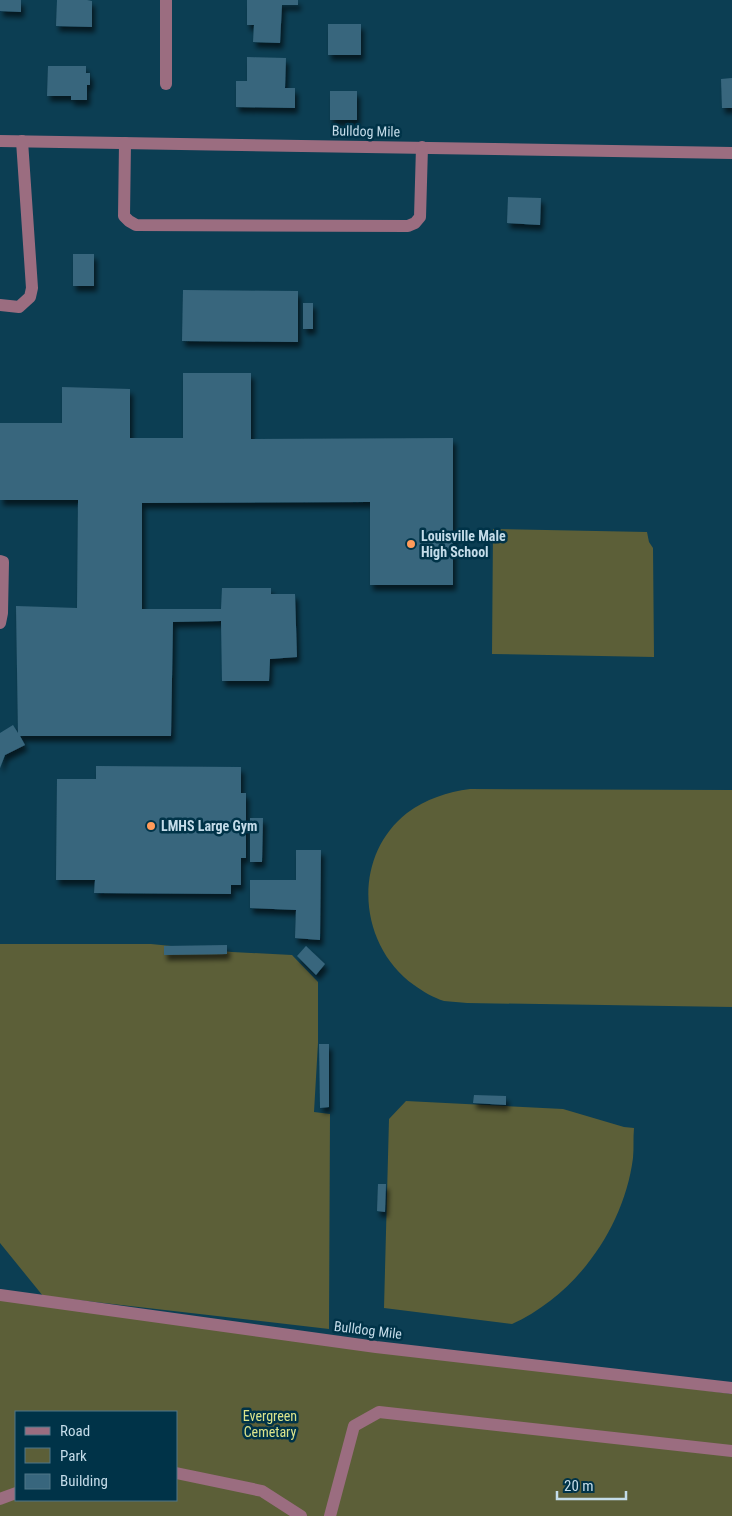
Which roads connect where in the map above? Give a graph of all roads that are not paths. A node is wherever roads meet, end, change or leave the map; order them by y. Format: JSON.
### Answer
{"nodes":[{"id":1,"x":166,"y":0,"type":"edge"},
{"id":2,"x":166,"y":84,"type":"dead end"},
{"id":3,"x":0,"y":141,"type":"edge"},
{"id":4,"x":22,"y":141,"type":"junction"},
{"id":5,"x":125,"y":143,"type":"junction"},
{"id":6,"x":422,"y":147,"type":"junction"},
{"id":7,"x":732,"y":153,"type":"edge"},
{"id":8,"x":0,"y":305,"type":"edge"},
{"id":9,"x":0,"y":561,"type":"edge"},
{"id":10,"x":0,"y":623,"type":"edge"},
{"id":11,"x":0,"y":1296,"type":"edge"},
{"id":12,"x":732,"y":1388,"type":"edge"},
{"id":13,"x":732,"y":1450,"type":"edge"},
{"id":14,"x":178,"y":1473,"type":"edge"},
{"id":15,"x":15,"y":1493,"type":"edge"},
{"id":16,"x":0,"y":1499,"type":"edge"},
{"id":17,"x":301,"y":1516,"type":"edge"},
{"id":18,"x":330,"y":1516,"type":"edge"}],
"edges":[{"from":1,"to":2,"type":"street"},
{"from":3,"to":4,"type":"street","name":"Bulldog Mile"},
{"from":4,"to":5,"type":"street","name":"Bulldog Mile"},
{"from":4,"to":8,"type":"street"},
{"from":5,"to":6,"type":"street","name":"Bulldog Mile"},
{"from":5,"to":6,"type":"street"},
{"from":6,"to":7,"type":"street","name":"Bulldog Mile"},
{"from":9,"to":10,"type":"street"},
{"from":11,"to":12,"type":"street","name":"Bulldog Mile"},
{"from":13,"to":18,"type":"street"},
{"from":14,"to":17,"type":"street"},
{"from":15,"to":16,"type":"street"}]}
